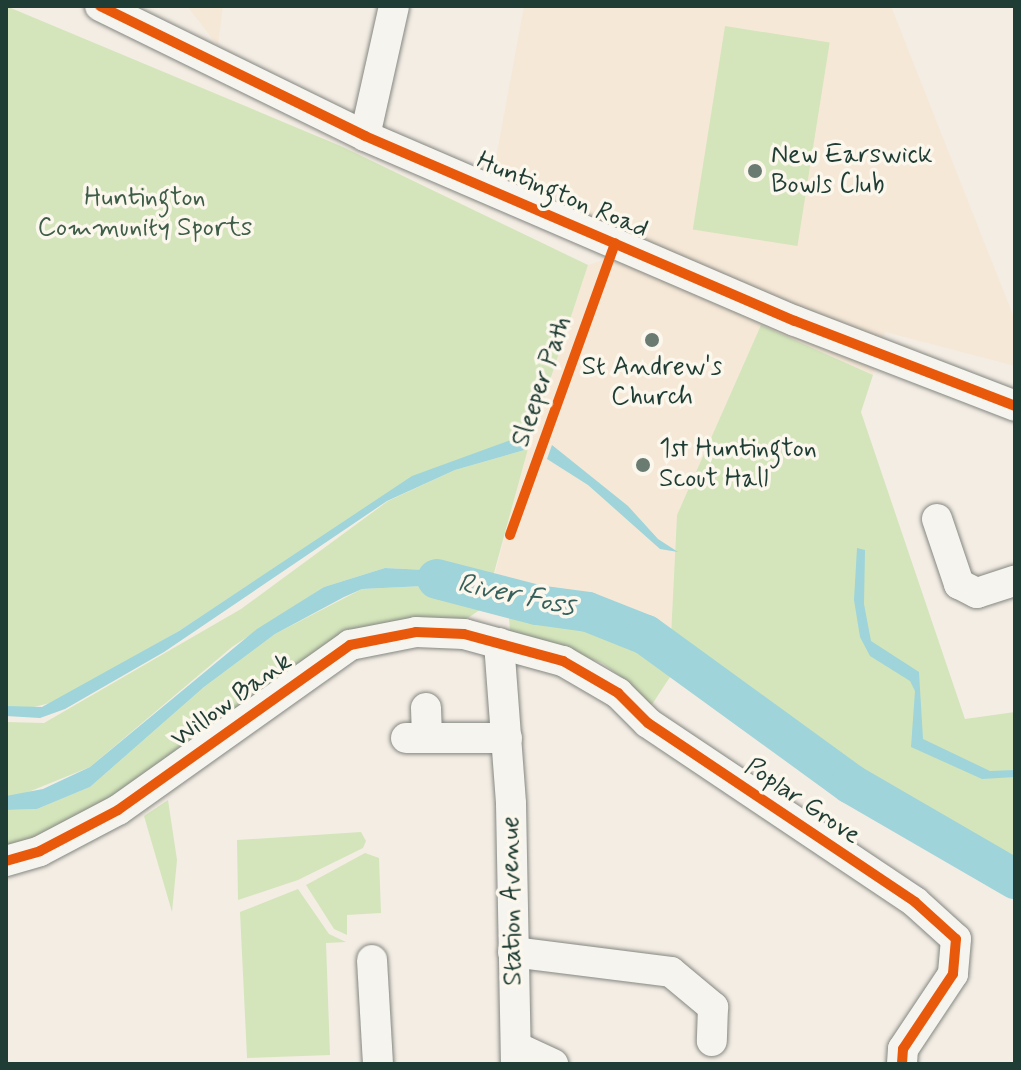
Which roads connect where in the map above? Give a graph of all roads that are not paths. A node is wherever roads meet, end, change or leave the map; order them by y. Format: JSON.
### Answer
{"nodes":[{"id":1,"x":100,"y":6,"type":"edge"},
{"id":2,"x":394,"y":6,"type":"edge"},
{"id":3,"x":365,"y":136,"type":"junction"},
{"id":4,"x":1015,"y":406,"type":"edge"},
{"id":5,"x":937,"y":519,"type":"dead end"},
{"id":6,"x":1015,"y":581,"type":"edge"},
{"id":7,"x":499,"y":643,"type":"junction"},
{"id":8,"x":426,"y":708,"type":"dead end"},
{"id":9,"x":507,"y":738,"type":"junction"},
{"id":10,"x":6,"y":861,"type":"edge"},
{"id":11,"x":513,"y":952,"type":"junction"},
{"id":12,"x":372,"y":960,"type":"dead end"},
{"id":13,"x":712,"y":1041,"type":"dead end"},
{"id":14,"x":516,"y":1056,"type":"edge"},
{"id":15,"x":378,"y":1064,"type":"edge"},
{"id":16,"x":553,"y":1064,"type":"edge"},
{"id":17,"x":902,"y":1064,"type":"edge"}],
"edges":[{"from":1,"to":3,"type":"street","name":"Huntington Road"},
{"from":2,"to":3,"type":"street"},
{"from":3,"to":4,"type":"street","name":"Huntington Road"},
{"from":5,"to":6,"type":"street"},
{"from":7,"to":9,"type":"street","name":"Station Avenue"},
{"from":7,"to":10,"type":"street","name":"Willow Bank"},
{"from":7,"to":17,"type":"street","name":"Poplar Grove"},
{"from":8,"to":9,"type":"street"},
{"from":9,"to":11,"type":"street","name":"Station Avenue"},
{"from":11,"to":13,"type":"street"},
{"from":11,"to":14,"type":"street","name":"Station Avenue"},
{"from":12,"to":15,"type":"street"},
{"from":14,"to":16,"type":"street"}]}
